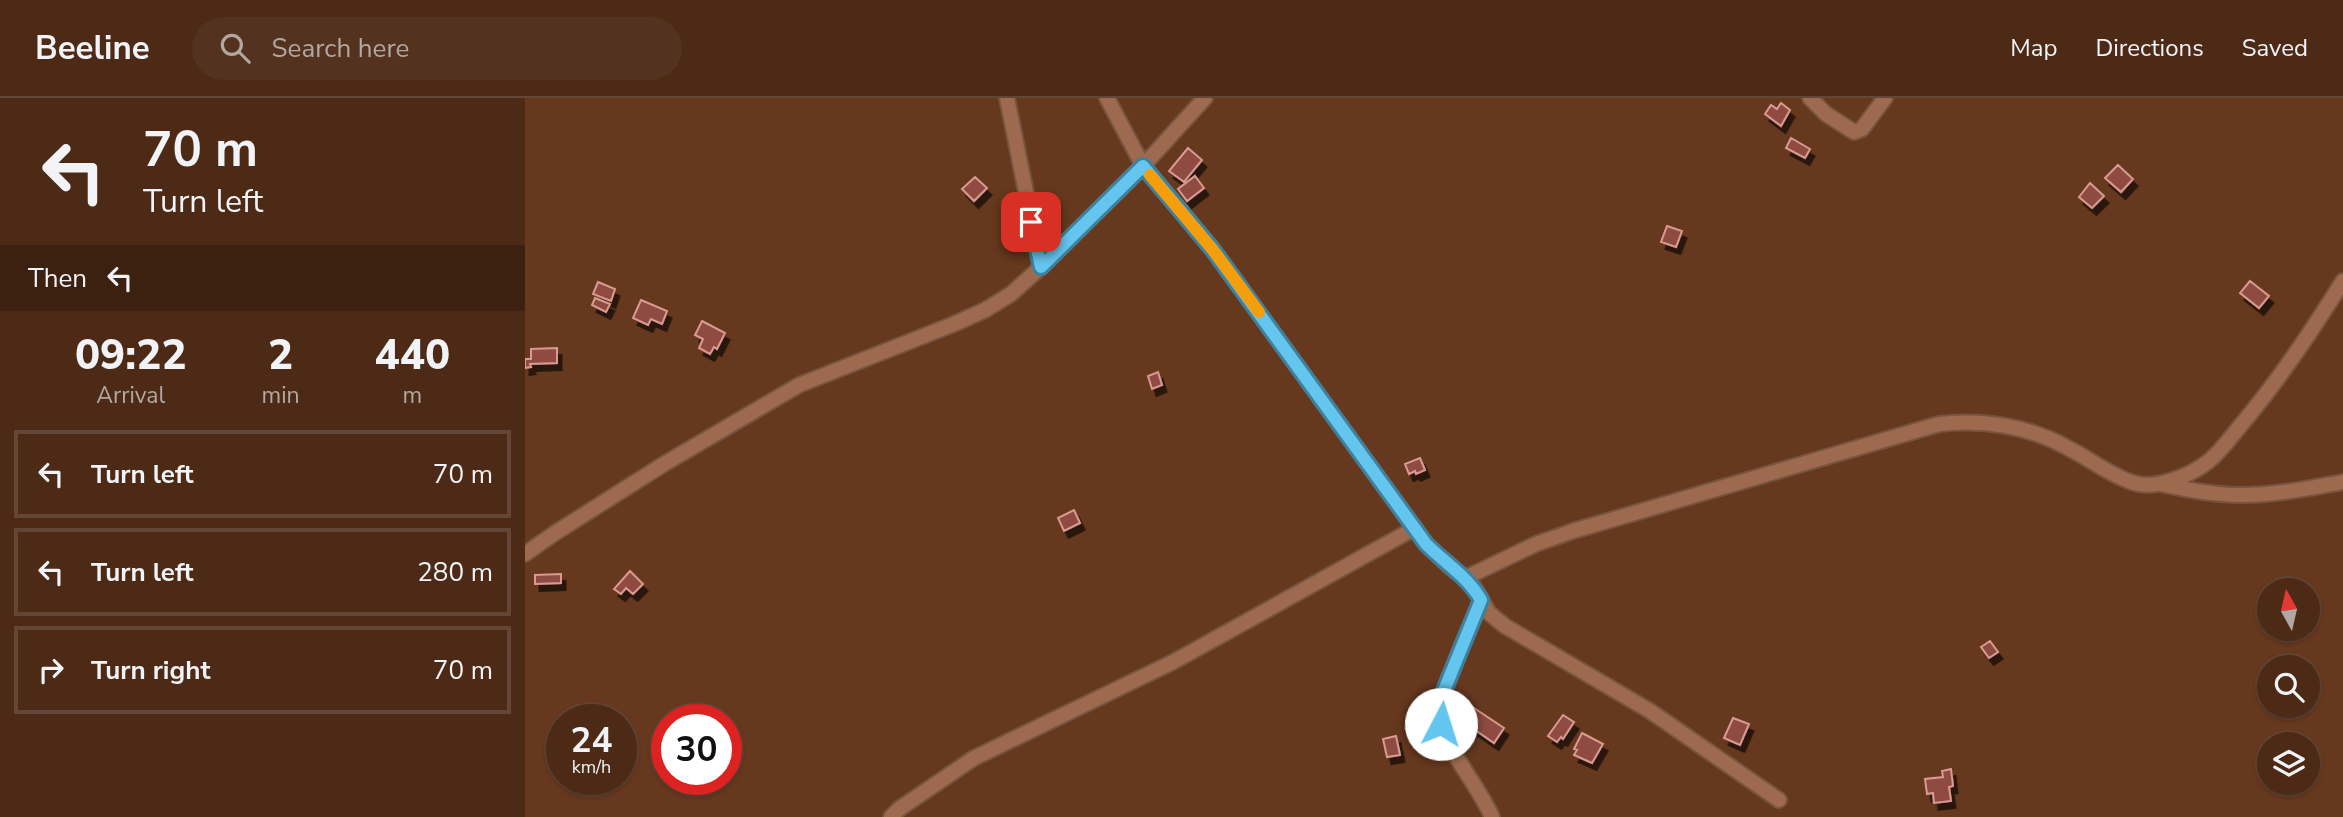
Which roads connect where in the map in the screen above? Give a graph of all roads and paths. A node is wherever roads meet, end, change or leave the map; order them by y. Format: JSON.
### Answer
{"nodes":[{"id":1,"x":1007,"y":98,"type":"edge"},
{"id":2,"x":1107,"y":98,"type":"edge"},
{"id":3,"x":1205,"y":98,"type":"edge"},
{"id":4,"x":1809,"y":98,"type":"edge"},
{"id":5,"x":1885,"y":98,"type":"edge"},
{"id":6,"x":1143,"y":166,"type":"junction"},
{"id":7,"x":1041,"y":267,"type":"junction"},
{"id":8,"x":2343,"y":281,"type":"edge"},
{"id":9,"x":2343,"y":482,"type":"edge"},
{"id":10,"x":2159,"y":484,"type":"junction"},
{"id":11,"x":1415,"y":528,"type":"junction"},
{"id":12,"x":525,"y":554,"type":"edge"},
{"id":13,"x":1465,"y":578,"type":"junction"},
{"id":14,"x":1481,"y":600,"type":"junction"},
{"id":15,"x":1779,"y":800,"type":"dead end"},
{"id":16,"x":891,"y":817,"type":"edge"},
{"id":17,"x":1492,"y":817,"type":"edge"}],
"edges":[{"from":1,"to":7,"type":"street"},
{"from":2,"to":6,"type":"street"},
{"from":3,"to":6,"type":"street"},
{"from":4,"to":5,"type":"street"},
{"from":6,"to":7,"type":"street"},
{"from":6,"to":11,"type":"street"},
{"from":7,"to":12,"type":"street"},
{"from":8,"to":10,"type":"street"},
{"from":9,"to":10,"type":"street"},
{"from":10,"to":13,"type":"street"},
{"from":11,"to":13,"type":"street"},
{"from":11,"to":16,"type":"street"},
{"from":13,"to":14,"type":"street"},
{"from":14,"to":15,"type":"street"},
{"from":14,"to":17,"type":"street"}]}
